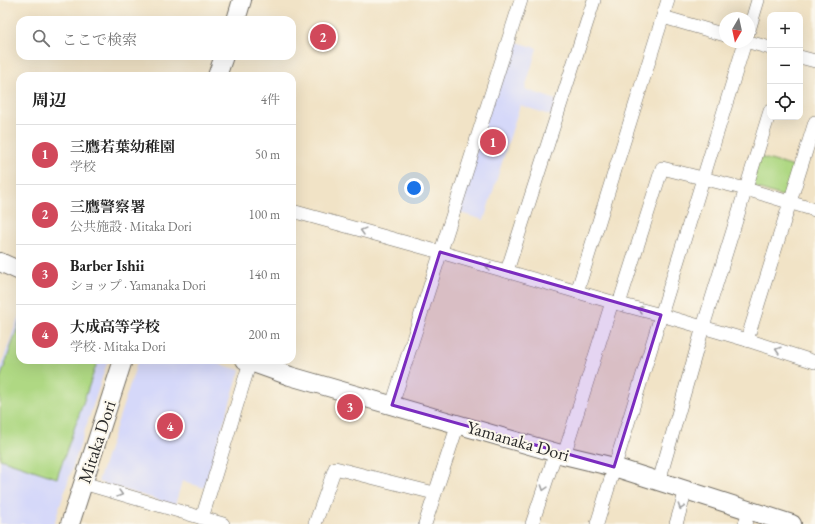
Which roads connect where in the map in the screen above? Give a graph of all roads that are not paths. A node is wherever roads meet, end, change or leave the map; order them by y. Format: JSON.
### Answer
{"nodes":[{"id":1,"x":242,"y":0,"type":"edge"},
{"id":2,"x":521,"y":0,"type":"edge"},
{"id":3,"x":594,"y":0,"type":"edge"},
{"id":4,"x":668,"y":0,"type":"edge"},
{"id":5,"x":758,"y":0,"type":"edge"},
{"id":6,"x":754,"y":12,"type":"edge"},
{"id":7,"x":237,"y":16,"type":"edge"},
{"id":8,"x":663,"y":17,"type":"junction"},
{"id":9,"x":719,"y":33,"type":"edge"},
{"id":10,"x":755,"y":44,"type":"edge"},
{"id":11,"x":767,"y":47,"type":"edge"},
{"id":12,"x":743,"y":48,"type":"edge"},
{"id":13,"x":803,"y":58,"type":"edge"},
{"id":14,"x":223,"y":60,"type":"edge"},
{"id":15,"x":815,"y":61,"type":"edge"},
{"id":16,"x":219,"y":72,"type":"edge"},
{"id":17,"x":767,"y":120,"type":"edge"},
{"id":18,"x":815,"y":122,"type":"edge"},
{"id":19,"x":702,"y":179,"type":"junction"},
{"id":20,"x":746,"y":189,"type":"junction"},
{"id":21,"x":790,"y":202,"type":"junction"},
{"id":22,"x":815,"y":210,"type":"edge"},
{"id":23,"x":296,"y":212,"type":"edge"},
{"id":24,"x":440,"y":252,"type":"junction"},
{"id":25,"x":0,"y":262,"type":"edge"},
{"id":26,"x":16,"y":269,"type":"edge"},
{"id":27,"x":507,"y":271,"type":"junction"},
{"id":28,"x":577,"y":292,"type":"junction"},
{"id":29,"x":615,"y":303,"type":"junction"},
{"id":30,"x":661,"y":315,"type":"junction"},
{"id":31,"x":703,"y":327,"type":"junction"},
{"id":32,"x":747,"y":340,"type":"junction"},
{"id":33,"x":815,"y":362,"type":"edge"},
{"id":34,"x":122,"y":364,"type":"edge"},
{"id":35,"x":246,"y":364,"type":"edge"},
{"id":36,"x":256,"y":364,"type":"edge"},
{"id":37,"x":392,"y":405,"type":"junction"},
{"id":38,"x":458,"y":424,"type":"junction"},
{"id":39,"x":560,"y":454,"type":"junction"},
{"id":40,"x":614,"y":467,"type":"junction"},
{"id":41,"x":659,"y":481,"type":"junction"},
{"id":42,"x":83,"y":484,"type":"junction"},
{"id":43,"x":686,"y":490,"type":"junction"},
{"id":44,"x":434,"y":493,"type":"junction"},
{"id":45,"x":747,"y":517,"type":"edge"},
{"id":46,"x":202,"y":518,"type":"junction"},
{"id":47,"x":70,"y":524,"type":"edge"},
{"id":48,"x":224,"y":524,"type":"edge"},
{"id":49,"x":315,"y":524,"type":"edge"},
{"id":50,"x":425,"y":524,"type":"edge"},
{"id":51,"x":532,"y":524,"type":"edge"},
{"id":52,"x":597,"y":524,"type":"edge"},
{"id":53,"x":676,"y":524,"type":"edge"},
{"id":54,"x":792,"y":524,"type":"edge"}],
"edges":[{"from":1,"to":7,"type":"street"},
{"from":2,"to":24,"type":"street"},
{"from":3,"to":27,"type":"street"},
{"from":4,"to":8,"type":"street"},
{"from":5,"to":6,"type":"street"},
{"from":8,"to":9,"type":"street"},
{"from":8,"to":28,"type":"street"},
{"from":10,"to":11,"type":"street"},
{"from":12,"to":19,"type":"street"},
{"from":13,"to":15,"type":"street"},
{"from":14,"to":16,"type":"street"},
{"from":17,"to":20,"type":"street"},
{"from":18,"to":21,"type":"street"},
{"from":19,"to":20,"type":"street"},
{"from":19,"to":29,"type":"street"},
{"from":19,"to":30,"type":"street"},
{"from":20,"to":21,"type":"street"},
{"from":20,"to":31,"type":"street"},
{"from":21,"to":22,"type":"street"},
{"from":21,"to":32,"type":"street"},
{"from":24,"to":23,"type":"street","one_way":true},
{"from":27,"to":24,"type":"street","one_way":true},
{"from":24,"to":37,"type":"street"},
{"from":25,"to":26,"type":"street"},
{"from":27,"to":28,"type":"street"},
{"from":28,"to":29,"type":"street"},
{"from":30,"to":29,"type":"street","one_way":true},
{"from":29,"to":39,"type":"street"},
{"from":30,"to":31,"type":"street"},
{"from":30,"to":40,"type":"street"},
{"from":31,"to":32,"type":"street"},
{"from":31,"to":41,"type":"street"},
{"from":33,"to":32,"type":"street","one_way":true},
{"from":34,"to":42,"type":"street","name":"Mitaka Dori"},
{"from":35,"to":46,"type":"street"},
{"from":36,"to":37,"type":"street","name":"Yamanaka Dori"},
{"from":37,"to":38,"type":"street","name":"Yamanaka Dori"},
{"from":38,"to":39,"type":"street","name":"Yamanaka Dori"},
{"from":38,"to":44,"type":"street"},
{"from":39,"to":40,"type":"street","name":"Yamanaka Dori"},
{"from":39,"to":51,"type":"street","one_way":true},
{"from":40,"to":41,"type":"street","name":"Yamanaka Dori"},
{"from":40,"to":52,"type":"street"},
{"from":41,"to":43,"type":"street","name":"Yamanaka Dori"},
{"from":42,"to":46,"type":"street","one_way":true},
{"from":42,"to":47,"type":"street","name":"Mitaka Dori"},
{"from":43,"to":45,"type":"street","name":"Yamanaka Dori"},
{"from":43,"to":53,"type":"street","one_way":true},
{"from":44,"to":49,"type":"street"},
{"from":44,"to":50,"type":"street"},
{"from":45,"to":54,"type":"street","name":"Yamanaka Dori"},
{"from":46,"to":48,"type":"street"}]}
